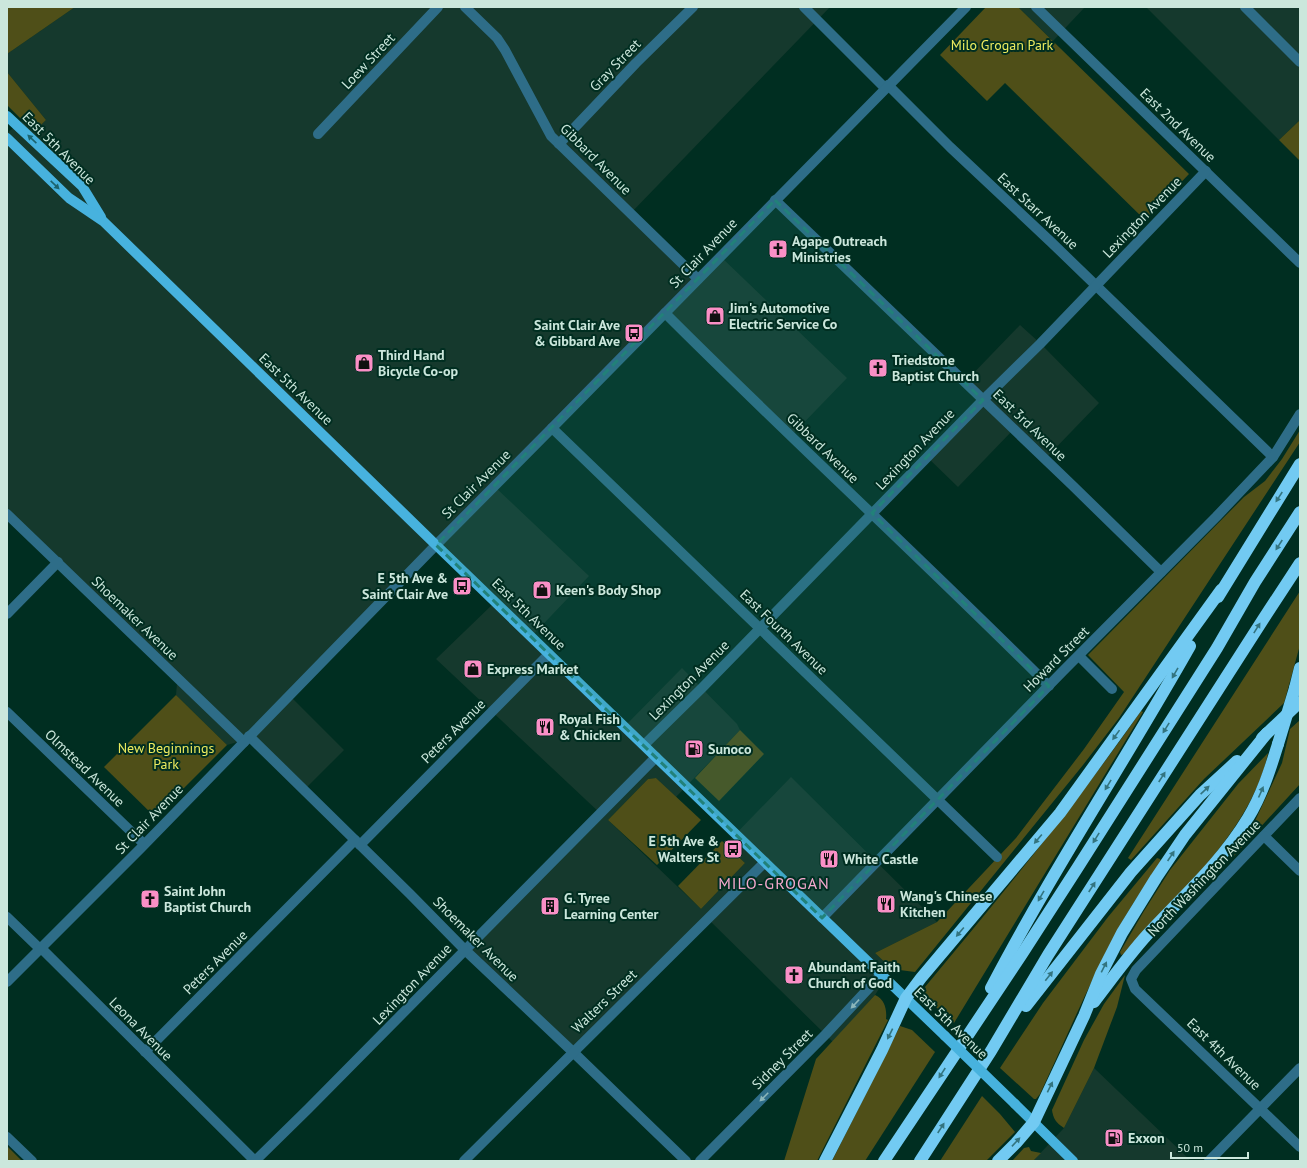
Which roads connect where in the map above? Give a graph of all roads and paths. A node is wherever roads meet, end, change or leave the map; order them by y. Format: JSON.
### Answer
{"nodes":[{"id":1,"x":438,"y":7,"type":"edge"},
{"id":2,"x":465,"y":7,"type":"edge"},
{"id":3,"x":693,"y":7,"type":"edge"},
{"id":4,"x":804,"y":7,"type":"edge"},
{"id":5,"x":966,"y":7,"type":"edge"},
{"id":6,"x":1036,"y":7,"type":"edge"},
{"id":7,"x":1245,"y":7,"type":"edge"},
{"id":8,"x":1300,"y":62,"type":"edge"},
{"id":9,"x":887,"y":87,"type":"junction"},
{"id":10,"x":7,"y":116,"type":"edge"},
{"id":11,"x":318,"y":134,"type":"dead end"},
{"id":12,"x":7,"y":138,"type":"edge"},
{"id":13,"x":559,"y":144,"type":"junction"},
{"id":14,"x":1206,"y":171,"type":"junction"},
{"id":15,"x":776,"y":200,"type":"junction"},
{"id":16,"x":103,"y":221,"type":"junction"},
{"id":17,"x":1300,"y":263,"type":"edge"},
{"id":18,"x":698,"y":279,"type":"junction"},
{"id":19,"x":1096,"y":285,"type":"junction"},
{"id":20,"x":665,"y":313,"type":"junction"},
{"id":21,"x":983,"y":400,"type":"junction"},
{"id":22,"x":1300,"y":414,"type":"edge"},
{"id":23,"x":552,"y":428,"type":"junction"},
{"id":24,"x":1273,"y":457,"type":"junction"},
{"id":25,"x":1300,"y":464,"type":"edge"},
{"id":26,"x":1300,"y":512,"type":"edge"},
{"id":27,"x":7,"y":514,"type":"edge"},
{"id":28,"x":872,"y":514,"type":"junction"},
{"id":29,"x":436,"y":545,"type":"junction"},
{"id":30,"x":58,"y":562,"type":"junction"},
{"id":31,"x":1300,"y":563,"type":"edge"},
{"id":32,"x":1161,"y":572,"type":"junction"},
{"id":33,"x":1221,"y":590,"type":"junction"},
{"id":34,"x":7,"y":614,"type":"edge"},
{"id":35,"x":760,"y":628,"type":"junction"},
{"id":36,"x":550,"y":654,"type":"junction"},
{"id":37,"x":1079,"y":656,"type":"junction"},
{"id":38,"x":1300,"y":668,"type":"edge"},
{"id":39,"x":1049,"y":686,"type":"junction"},
{"id":40,"x":1112,"y":689,"type":"dead end"},
{"id":41,"x":1300,"y":702,"type":"edge"},
{"id":42,"x":7,"y":712,"type":"edge"},
{"id":43,"x":1267,"y":733,"type":"junction"},
{"id":44,"x":246,"y":739,"type":"junction"},
{"id":45,"x":644,"y":745,"type":"junction"},
{"id":46,"x":656,"y":757,"type":"junction"},
{"id":47,"x":1300,"y":798,"type":"edge"},
{"id":48,"x":938,"y":800,"type":"junction"},
{"id":49,"x":1264,"y":836,"type":"junction"},
{"id":50,"x":358,"y":843,"type":"junction"},
{"id":51,"x":144,"y":844,"type":"junction"},
{"id":52,"x":997,"y":857,"type":"dead end"},
{"id":53,"x":765,"y":862,"type":"junction"},
{"id":54,"x":1300,"y":871,"type":"edge"},
{"id":55,"x":7,"y":917,"type":"edge"},
{"id":56,"x":822,"y":918,"type":"junction"},
{"id":57,"x":41,"y":949,"type":"junction"},
{"id":58,"x":465,"y":950,"type":"junction"},
{"id":59,"x":881,"y":975,"type":"junction"},
{"id":60,"x":1131,"y":979,"type":"joint"},
{"id":61,"x":7,"y":982,"type":"edge"},
{"id":62,"x":906,"y":998,"type":"junction"},
{"id":63,"x":1084,"y":1016,"type":"junction"},
{"id":64,"x":963,"y":1040,"type":"junction"},
{"id":65,"x":991,"y":1051,"type":"junction"},
{"id":66,"x":145,"y":1052,"type":"junction"},
{"id":67,"x":573,"y":1052,"type":"junction"},
{"id":68,"x":1300,"y":1068,"type":"edge"},
{"id":69,"x":1260,"y":1109,"type":"junction"},
{"id":70,"x":1034,"y":1122,"type":"junction"},
{"id":71,"x":7,"y":1137,"type":"edge"},
{"id":72,"x":1300,"y":1147,"type":"edge"},
{"id":73,"x":32,"y":1161,"type":"edge"},
{"id":74,"x":255,"y":1161,"type":"edge"},
{"id":75,"x":464,"y":1161,"type":"edge"},
{"id":76,"x":686,"y":1161,"type":"edge"},
{"id":77,"x":700,"y":1161,"type":"edge"},
{"id":78,"x":825,"y":1161,"type":"edge"},
{"id":79,"x":884,"y":1161,"type":"edge"},
{"id":80,"x":920,"y":1161,"type":"edge"},
{"id":81,"x":998,"y":1161,"type":"edge"},
{"id":82,"x":1074,"y":1161,"type":"edge"},
{"id":83,"x":1209,"y":1161,"type":"edge"}],
"edges":[{"from":1,"to":11,"type":"street","name":"Loew Street"},
{"from":2,"to":13,"type":"street","name":"Gibbard Avenue"},
{"from":3,"to":13,"type":"street","name":"Gray Street"},
{"from":4,"to":9,"type":"street","name":"East Starr Avenue"},
{"from":5,"to":9,"type":"street","name":"St Clair Avenue"},
{"from":6,"to":14,"type":"street","name":"East 2nd Avenue"},
{"from":7,"to":8,"type":"street"},
{"from":9,"to":15,"type":"street","name":"St Clair Avenue"},
{"from":9,"to":19,"type":"street","name":"East Starr Avenue"},
{"from":16,"to":10,"type":"main road","name":"East 5th Avenue","one_way":true},
{"from":12,"to":16,"type":"main road","name":"East 5th Avenue","one_way":true},
{"from":13,"to":18,"type":"street","name":"Gibbard Avenue"},
{"from":14,"to":17,"type":"street","name":"East 2nd Avenue"},
{"from":14,"to":19,"type":"street","name":"Lexington Avenue"},
{"from":15,"to":18,"type":"street","name":"St Clair Avenue"},
{"from":15,"to":21,"type":"street","name":"East 3rd Avenue"},
{"from":16,"to":29,"type":"main road","name":"East 5th Avenue"},
{"from":18,"to":20,"type":"street","name":"St Clair Avenue"},
{"from":19,"to":21,"type":"street","name":"Lexington Avenue"},
{"from":19,"to":24,"type":"street","name":"East Starr Avenue"},
{"from":20,"to":23,"type":"street","name":"St Clair Avenue"},
{"from":20,"to":28,"type":"street","name":"Gibbard Avenue"},
{"from":21,"to":28,"type":"street","name":"Lexington Avenue"},
{"from":21,"to":32,"type":"street","name":"East 3rd Avenue"},
{"from":22,"to":24,"type":"street","name":"Howard Street"},
{"from":23,"to":29,"type":"street","name":"St Clair Avenue"},
{"from":23,"to":35,"type":"street","name":"East Fourth Avenue"},
{"from":24,"to":32,"type":"street","name":"Howard Street"},
{"from":25,"to":33,"type":"highway","one_way":true},
{"from":26,"to":64,"type":"highway","one_way":true},
{"from":27,"to":30,"type":"street","name":"Shoemaker Avenue"},
{"from":28,"to":35,"type":"street","name":"Lexington Avenue"},
{"from":28,"to":39,"type":"street","name":"Gibbard Avenue"},
{"from":29,"to":36,"type":"main road","name":"East 5th Avenue"},
{"from":29,"to":44,"type":"street","name":"St Clair Avenue"},
{"from":30,"to":34,"type":"street"},
{"from":30,"to":44,"type":"street","name":"Shoemaker Avenue"},
{"from":65,"to":31,"type":"highway","one_way":true},
{"from":32,"to":37,"type":"street","name":"Howard Street"},
{"from":33,"to":62,"type":"highway","one_way":true},
{"from":33,"to":64,"type":"highway","one_way":true},
{"from":35,"to":45,"type":"street","name":"Lexington Avenue"},
{"from":35,"to":48,"type":"street","name":"East Fourth Avenue"},
{"from":36,"to":45,"type":"main road","name":"East 5th Avenue"},
{"from":36,"to":50,"type":"street","name":"Peters Avenue"},
{"from":37,"to":39,"type":"street","name":"Howard Street"},
{"from":37,"to":40,"type":"street"},
{"from":63,"to":38,"type":"highway","one_way":true,"bridge":true},
{"from":39,"to":48,"type":"street","name":"Howard Street"},
{"from":41,"to":43,"type":"highway"},
{"from":42,"to":51,"type":"street","name":"Olmstead Avenue"},
{"from":63,"to":43,"type":"highway","one_way":true},
{"from":65,"to":43,"type":"highway","one_way":true},
{"from":44,"to":50,"type":"street","name":"Shoemaker Avenue"},
{"from":44,"to":51,"type":"street","name":"St Clair Avenue"},
{"from":45,"to":46,"type":"main road","name":"East 5th Avenue"},
{"from":46,"to":53,"type":"main road","name":"East 5th Avenue"},
{"from":46,"to":58,"type":"street","name":"Lexington Avenue"},
{"from":47,"to":49,"type":"street","name":"North Washington Avenue"},
{"from":48,"to":52,"type":"street","name":"East Fourth Avenue"},
{"from":48,"to":56,"type":"street","name":"Howard Street"},
{"from":49,"to":54,"type":"street"},
{"from":49,"to":60,"type":"street","name":"North Washington Avenue"},
{"from":50,"to":58,"type":"street","name":"Shoemaker Avenue"},
{"from":50,"to":66,"type":"street","name":"Peters Avenue"},
{"from":51,"to":57,"type":"street","name":"St Clair Avenue"},
{"from":53,"to":56,"type":"main road","name":"East 5th Avenue"},
{"from":53,"to":67,"type":"street","name":"Walters Street"},
{"from":55,"to":57,"type":"street","name":"Leona Avenue"},
{"from":56,"to":59,"type":"main road","name":"East 5th Avenue"},
{"from":57,"to":61,"type":"street","name":"St Clair Avenue"},
{"from":57,"to":66,"type":"street","name":"Leona Avenue"},
{"from":58,"to":67,"type":"street","name":"Shoemaker Avenue"},
{"from":58,"to":74,"type":"street","name":"Lexington Avenue"},
{"from":59,"to":62,"type":"main road","name":"East 5th Avenue"},
{"from":59,"to":77,"type":"street","name":"Sidney Street","one_way":true},
{"from":60,"to":69,"type":"street","name":"East 4th Avenue"},
{"from":62,"to":70,"type":"main road","name":"East 5th Avenue","bridge":true},
{"from":62,"to":78,"type":"highway","one_way":true},
{"from":70,"to":63,"type":"highway","one_way":true},
{"from":64,"to":79,"type":"highway","one_way":true},
{"from":80,"to":65,"type":"highway","one_way":true},
{"from":66,"to":74,"type":"street","name":"Leona Avenue"},
{"from":67,"to":75,"type":"street","name":"Walters Street"},
{"from":67,"to":76,"type":"street","name":"Shoemaker Avenue"},
{"from":68,"to":69,"type":"street"},
{"from":69,"to":72,"type":"street","name":"East 4th Avenue"},
{"from":69,"to":83,"type":"street"},
{"from":81,"to":70,"type":"highway","one_way":true},
{"from":70,"to":82,"type":"main road","name":"East 5th Avenue"},
{"from":71,"to":73,"type":"street"}]}
